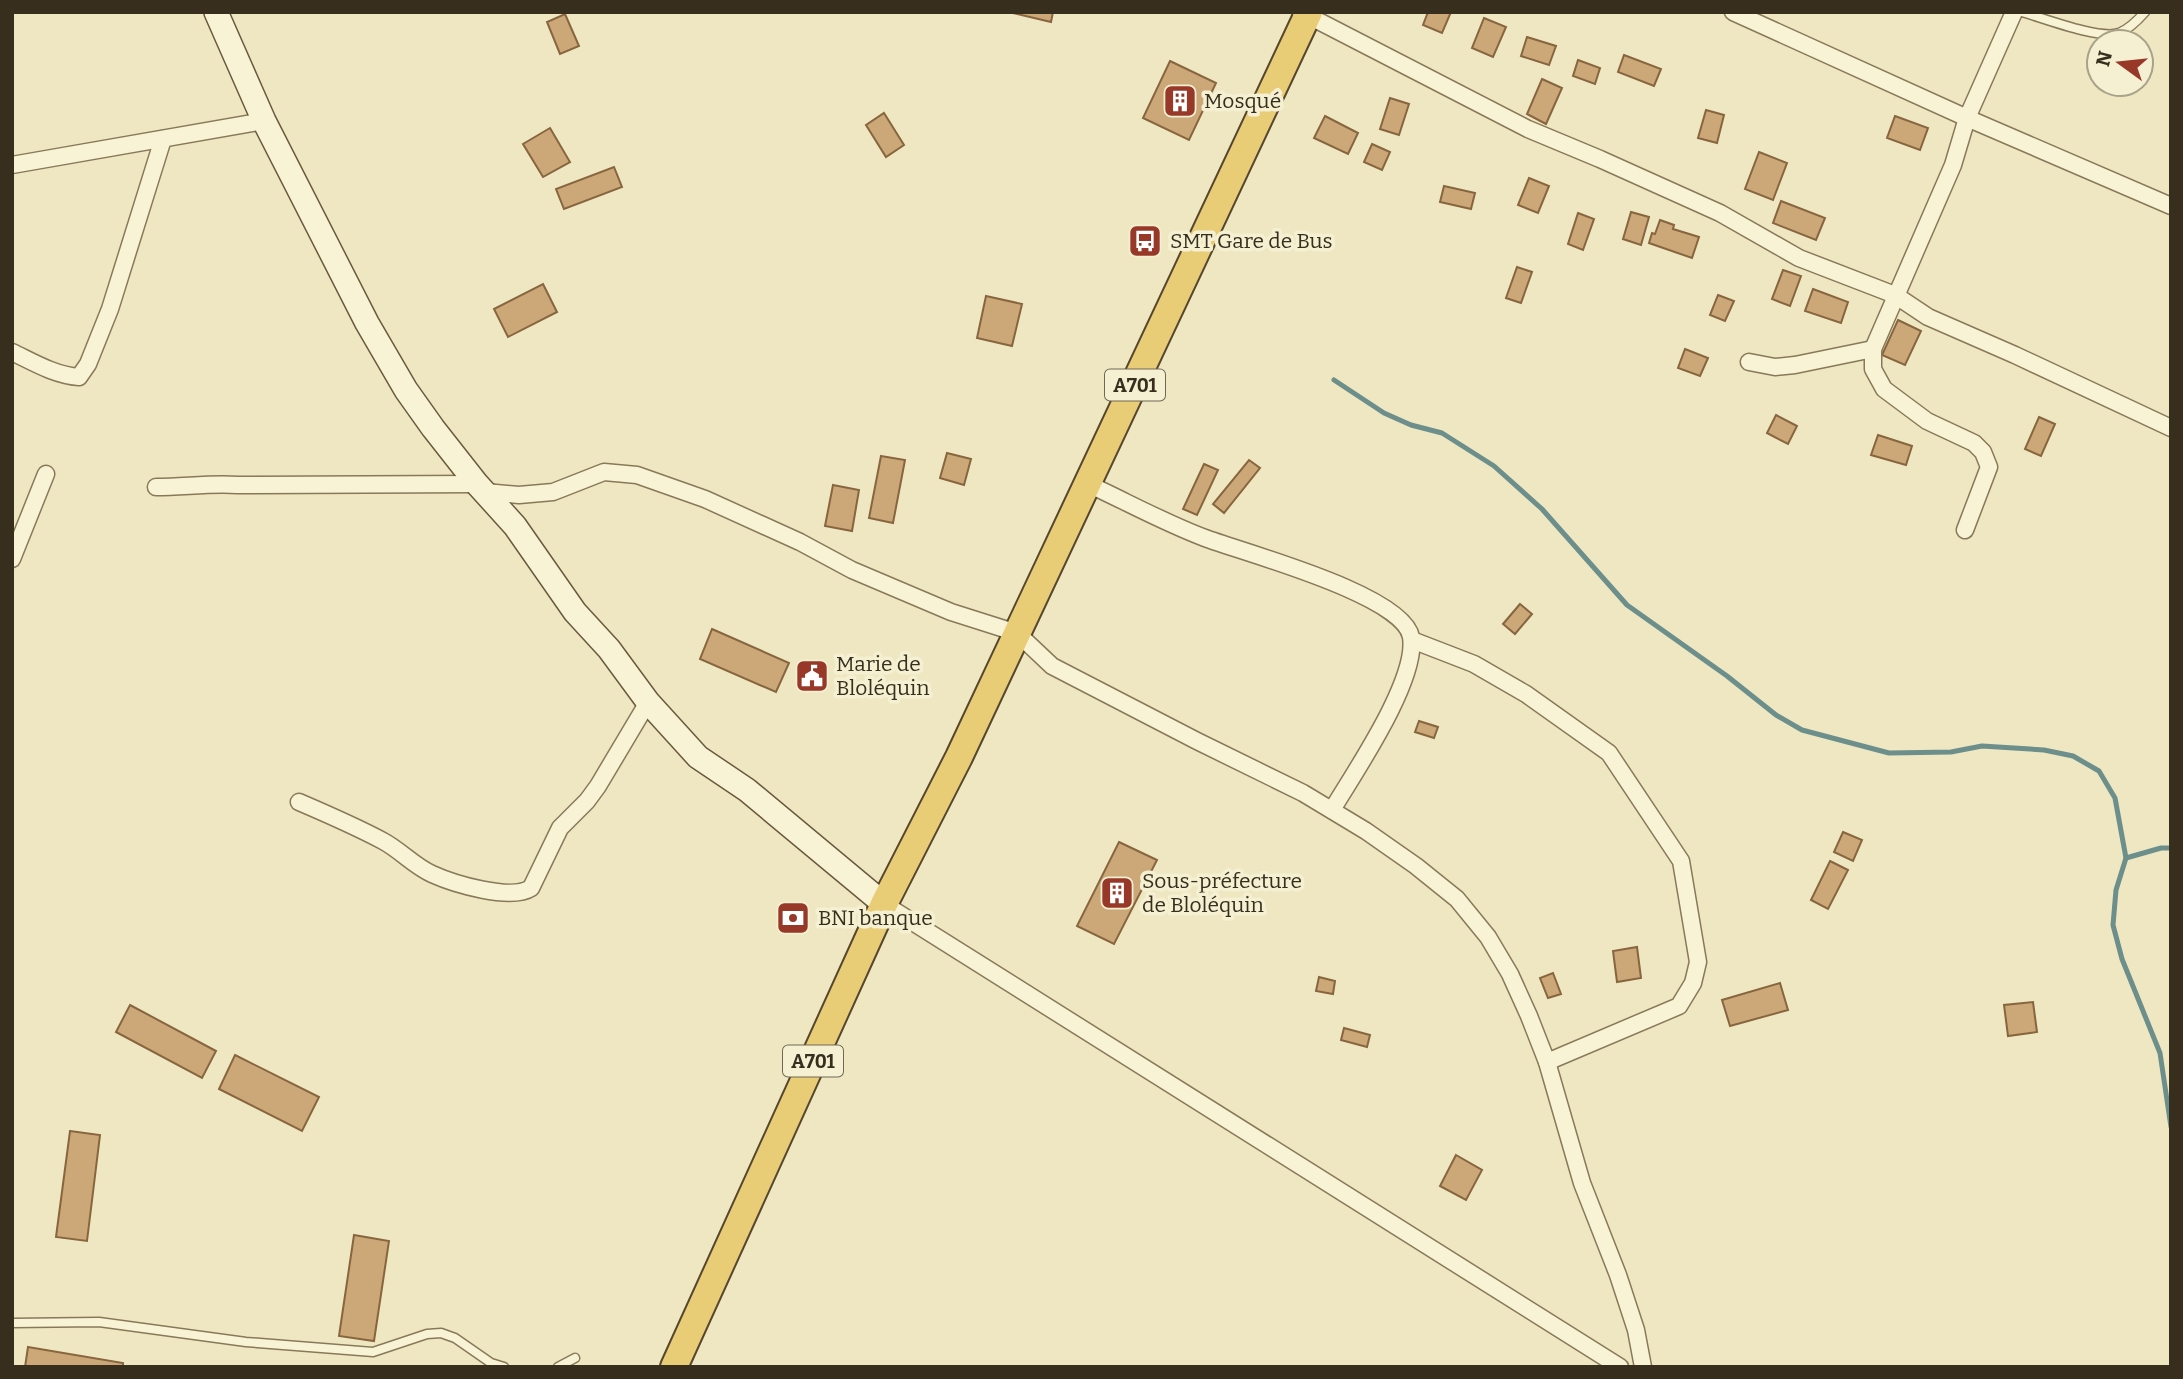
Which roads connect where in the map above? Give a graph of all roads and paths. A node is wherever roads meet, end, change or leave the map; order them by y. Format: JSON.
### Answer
{"nodes":[{"id":1,"x":216,"y":12,"type":"edge"},
{"id":2,"x":1732,"y":12,"type":"edge"},
{"id":3,"x":2014,"y":12,"type":"edge"},
{"id":4,"x":2022,"y":12,"type":"edge"},
{"id":5,"x":2145,"y":12,"type":"edge"},
{"id":6,"x":1306,"y":13,"type":"edge"},
{"id":7,"x":1966,"y":118,"type":"junction"},
{"id":8,"x":264,"y":121,"type":"junction"},
{"id":9,"x":163,"y":139,"type":"junction"},
{"id":10,"x":12,"y":165,"type":"edge"},
{"id":11,"x":2171,"y":206,"type":"edge"},
{"id":12,"x":1895,"y":295,"type":"junction"},
{"id":13,"x":1873,"y":349,"type":"junction"},
{"id":14,"x":12,"y":352,"type":"edge"},
{"id":15,"x":1749,"y":362,"type":"dead end"},
{"id":16,"x":2171,"y":428,"type":"edge"},
{"id":17,"x":46,"y":474,"type":"dead end"},
{"id":18,"x":1088,"y":484,"type":"junction"},
{"id":19,"x":156,"y":487,"type":"dead end"},
{"id":20,"x":481,"y":488,"type":"junction"},
{"id":21,"x":1965,"y":530,"type":"dead end"},
{"id":22,"x":14,"y":550,"type":"edge"},
{"id":23,"x":1017,"y":633,"type":"junction"},
{"id":24,"x":1412,"y":640,"type":"junction"},
{"id":25,"x":648,"y":702,"type":"junction"},
{"id":26,"x":299,"y":802,"type":"dead end"},
{"id":27,"x":1332,"y":810,"type":"junction"},
{"id":28,"x":884,"y":904,"type":"junction"},
{"id":29,"x":1547,"y":1062,"type":"junction"},
{"id":30,"x":12,"y":1323,"type":"edge"},
{"id":31,"x":575,"y":1358,"type":"dead end"},
{"id":32,"x":505,"y":1367,"type":"edge"},
{"id":33,"x":558,"y":1367,"type":"edge"},
{"id":34,"x":674,"y":1367,"type":"edge"},
{"id":35,"x":1620,"y":1367,"type":"edge"},
{"id":36,"x":1643,"y":1367,"type":"edge"}],
"edges":[{"from":1,"to":8,"type":"main road"},
{"from":2,"to":7,"type":"street"},
{"from":3,"to":7,"type":"street"},
{"from":4,"to":5,"type":"lane"},
{"from":6,"to":12,"type":"street"},
{"from":6,"to":18,"type":"highway","number":"A701"},
{"from":7,"to":11,"type":"street"},
{"from":7,"to":12,"type":"street"},
{"from":8,"to":9,"type":"street"},
{"from":8,"to":20,"type":"main road"},
{"from":9,"to":10,"type":"street"},
{"from":9,"to":14,"type":"street"},
{"from":12,"to":13,"type":"street"},
{"from":12,"to":16,"type":"street"},
{"from":13,"to":15,"type":"street"},
{"from":13,"to":21,"type":"street"},
{"from":17,"to":22,"type":"street"},
{"from":18,"to":23,"type":"highway","number":"A701"},
{"from":18,"to":24,"type":"street"},
{"from":19,"to":20,"type":"street"},
{"from":20,"to":23,"type":"street"},
{"from":20,"to":25,"type":"main road"},
{"from":23,"to":27,"type":"street"},
{"from":23,"to":28,"type":"highway","number":"A701"},
{"from":24,"to":27,"type":"street"},
{"from":24,"to":29,"type":"street"},
{"from":25,"to":26,"type":"street"},
{"from":25,"to":28,"type":"main road"},
{"from":27,"to":29,"type":"street"},
{"from":28,"to":34,"type":"highway","number":"A701"},
{"from":28,"to":35,"type":"street"},
{"from":29,"to":36,"type":"street"},
{"from":30,"to":32,"type":"lane"},
{"from":31,"to":33,"type":"lane"}]}
